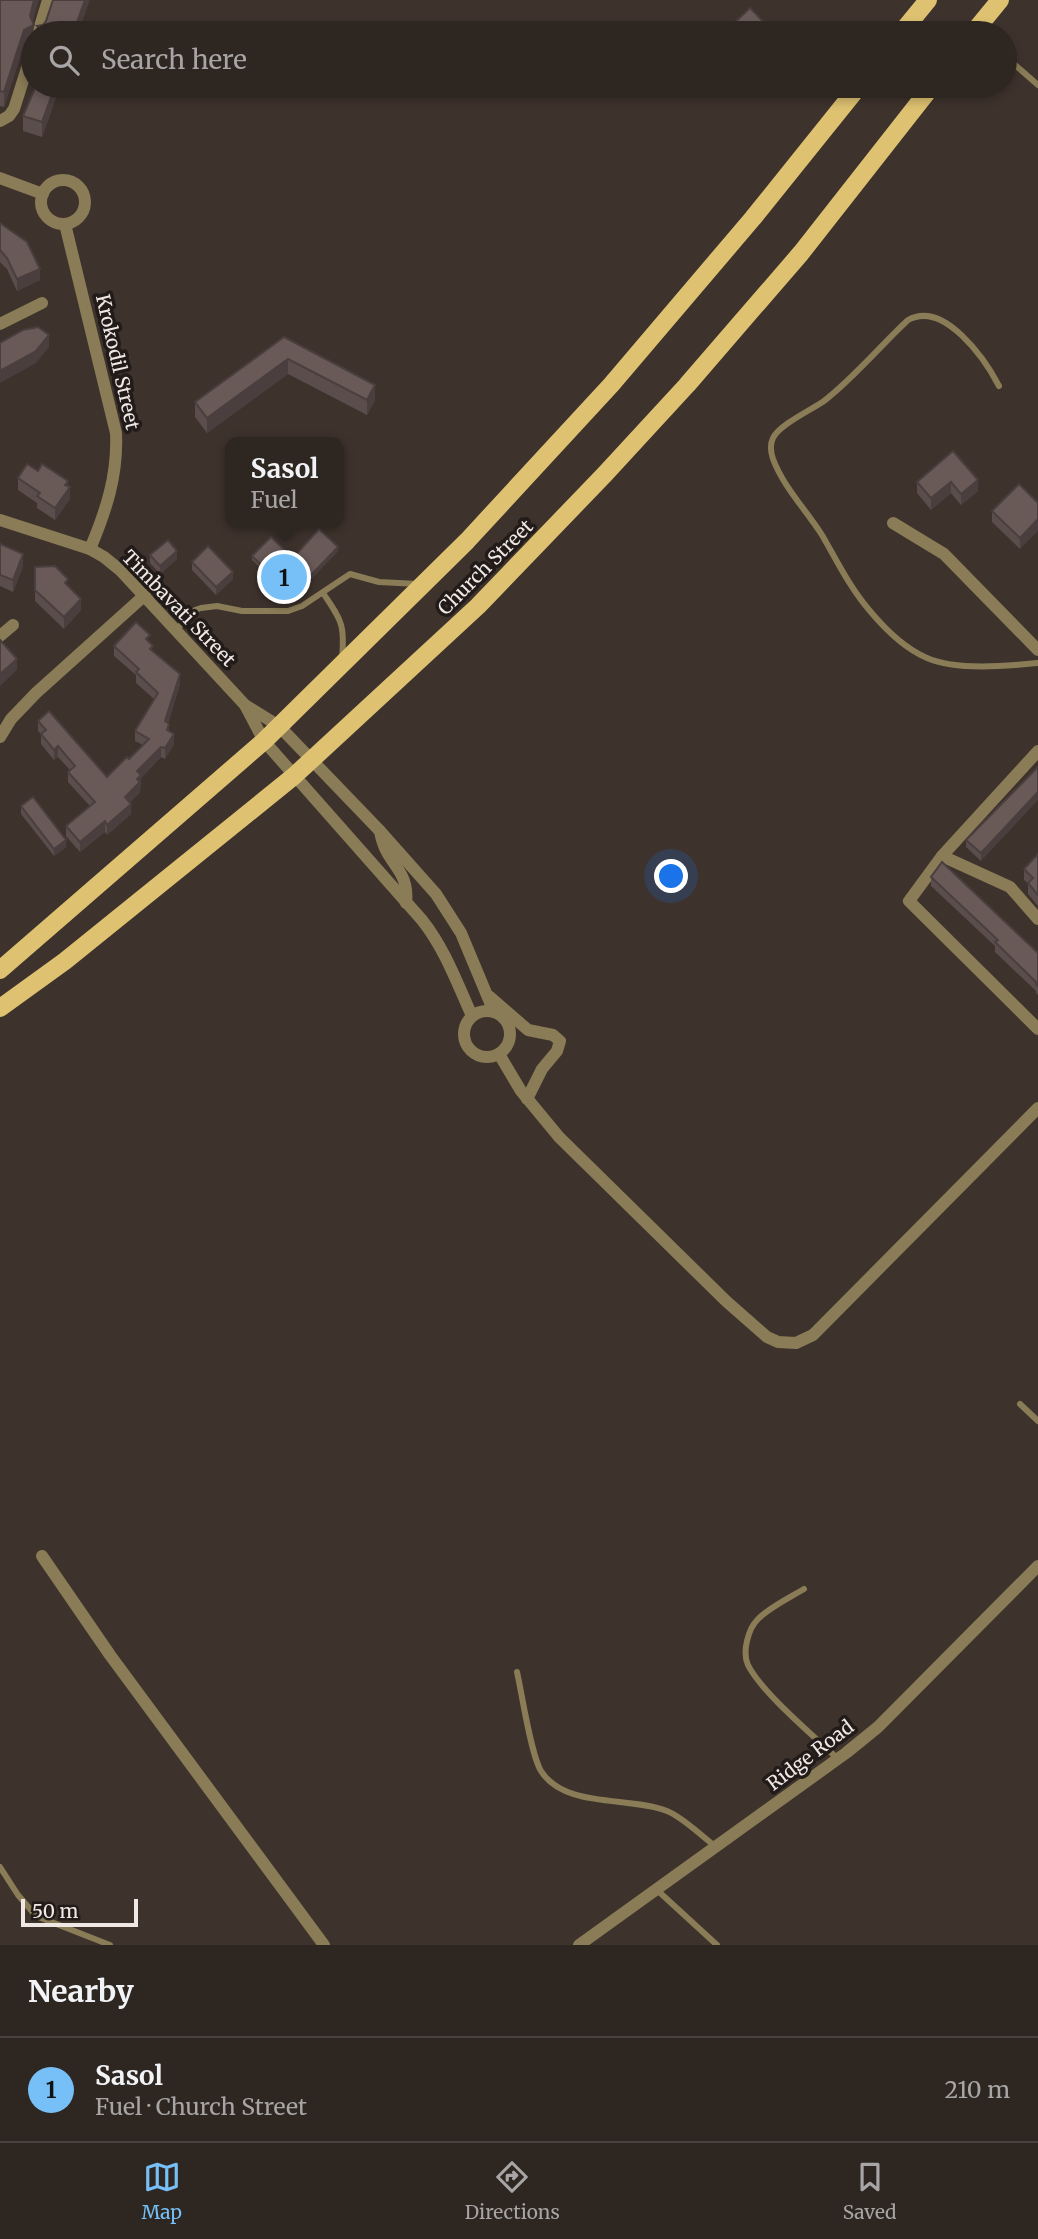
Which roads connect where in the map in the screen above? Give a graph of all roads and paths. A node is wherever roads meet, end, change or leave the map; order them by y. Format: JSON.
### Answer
{"nodes":[{"id":1,"x":48,"y":0,"type":"edge"},
{"id":2,"x":928,"y":0,"type":"edge"},
{"id":3,"x":1000,"y":0,"type":"edge"},
{"id":4,"x":42,"y":21,"type":"edge"},
{"id":5,"x":911,"y":21,"type":"edge"},
{"id":6,"x":984,"y":21,"type":"edge"},
{"id":7,"x":1017,"y":67,"type":"edge"},
{"id":8,"x":1038,"y":85,"type":"edge"},
{"id":9,"x":21,"y":88,"type":"edge"},
{"id":10,"x":849,"y":98,"type":"edge"},
{"id":11,"x":923,"y":98,"type":"edge"},
{"id":12,"x":0,"y":121,"type":"edge"},
{"id":13,"x":0,"y":178,"type":"edge"},
{"id":14,"x":43,"y":194,"type":"junction"},
{"id":15,"x":65,"y":224,"type":"junction"},
{"id":16,"x":41,"y":303,"type":"dead end"},
{"id":17,"x":0,"y":324,"type":"edge"},
{"id":18,"x":999,"y":386,"type":"dead end"},
{"id":19,"x":0,"y":520,"type":"edge"},
{"id":20,"x":894,"y":523,"type":"dead end"},
{"id":21,"x":90,"y":549,"type":"junction"},
{"id":22,"x":424,"y":584,"type":"junction"},
{"id":23,"x":323,"y":593,"type":"junction"},
{"id":24,"x":145,"y":596,"type":"junction"},
{"id":25,"x":13,"y":625,"type":"dead end"},
{"id":26,"x":176,"y":630,"type":"junction"},
{"id":27,"x":0,"y":636,"type":"edge"},
{"id":28,"x":1038,"y":650,"type":"edge"},
{"id":29,"x":1038,"y":663,"type":"edge"},
{"id":30,"x":341,"y":664,"type":"junction"},
{"id":31,"x":245,"y":705,"type":"junction"},
{"id":32,"x":279,"y":726,"type":"junction"},
{"id":33,"x":0,"y":737,"type":"edge"},
{"id":34,"x":264,"y":741,"type":"junction"},
{"id":35,"x":1038,"y":751,"type":"edge"},
{"id":36,"x":311,"y":760,"type":"junction"},
{"id":37,"x":294,"y":776,"type":"junction"},
{"id":38,"x":380,"y":831,"type":"junction"},
{"id":39,"x":942,"y":856,"type":"junction"},
{"id":40,"x":407,"y":903,"type":"junction"},
{"id":41,"x":1038,"y":919,"type":"edge"},
{"id":42,"x":0,"y":970,"type":"edge"},
{"id":43,"x":489,"y":997,"type":"junction"},
{"id":44,"x":0,"y":1008,"type":"edge"},
{"id":45,"x":494,"y":1012,"type":"junction"},
{"id":46,"x":472,"y":1016,"type":"junction"},
{"id":47,"x":1038,"y":1029,"type":"edge"},
{"id":48,"x":499,"y":1055,"type":"junction"},
{"id":49,"x":527,"y":1099,"type":"junction"},
{"id":50,"x":1038,"y":1108,"type":"edge"},
{"id":51,"x":1020,"y":1404,"type":"dead end"},
{"id":52,"x":1038,"y":1421,"type":"edge"},
{"id":53,"x":42,"y":1556,"type":"dead end"},
{"id":54,"x":1038,"y":1566,"type":"edge"},
{"id":55,"x":804,"y":1589,"type":"dead end"},
{"id":56,"x":517,"y":1672,"type":"dead end"},
{"id":57,"x":838,"y":1759,"type":"junction"},
{"id":58,"x":716,"y":1847,"type":"junction"},
{"id":59,"x":0,"y":1867,"type":"edge"},
{"id":60,"x":657,"y":1890,"type":"junction"},
{"id":61,"x":110,"y":1945,"type":"edge"},
{"id":62,"x":324,"y":1945,"type":"edge"},
{"id":63,"x":579,"y":1945,"type":"edge"},
{"id":64,"x":717,"y":1945,"type":"edge"}],
"edges":[{"from":1,"to":4,"type":"street"},
{"from":2,"to":5,"type":"main road"},
{"from":3,"to":6,"type":"main road"},
{"from":7,"to":8,"type":"lane"},
{"from":9,"to":12,"type":"street"},
{"from":10,"to":22,"type":"main road","name":"Church Street"},
{"from":11,"to":36,"type":"main road","name":"Church Street"},
{"from":13,"to":14,"type":"street"},
{"from":14,"to":15,"type":"street"},
{"from":14,"to":15,"type":"street"},
{"from":15,"to":21,"type":"street","name":"Krokodil Street"},
{"from":16,"to":17,"type":"street"},
{"from":18,"to":29,"type":"lane"},
{"from":19,"to":21,"type":"street","name":"Timbavati Street"},
{"from":20,"to":28,"type":"street"},
{"from":21,"to":24,"type":"street","name":"Timbavati Street"},
{"from":22,"to":23,"type":"lane"},
{"from":22,"to":30,"type":"main road","name":"Church Street"},
{"from":23,"to":26,"type":"lane"},
{"from":23,"to":30,"type":"lane"},
{"from":24,"to":26,"type":"street","name":"Timbavati Street"},
{"from":24,"to":33,"type":"street"},
{"from":25,"to":27,"type":"street"},
{"from":26,"to":31,"type":"street","name":"Timbavati Street"},
{"from":30,"to":32,"type":"main road","name":"Church Street"},
{"from":31,"to":32,"type":"street","name":"Timbavati Street"},
{"from":31,"to":34,"type":"street","name":"Timbavati Street"},
{"from":32,"to":34,"type":"main road","name":"Church Street"},
{"from":32,"to":36,"type":"street","name":"Timbavati Street"},
{"from":34,"to":37,"type":"street","name":"Timbavati Street"},
{"from":34,"to":42,"type":"main road","name":"Church Street"},
{"from":35,"to":39,"type":"street"},
{"from":36,"to":37,"type":"main road","name":"Church Street"},
{"from":36,"to":38,"type":"street","name":"Timbavati Street"},
{"from":37,"to":40,"type":"street","name":"Timbavati Street"},
{"from":37,"to":44,"type":"main road","name":"Church Street"},
{"from":38,"to":40,"type":"street"},
{"from":38,"to":43,"type":"street","name":"Timbavati Street"},
{"from":39,"to":41,"type":"street"},
{"from":39,"to":47,"type":"street"},
{"from":40,"to":46,"type":"street","name":"Timbavati Street"},
{"from":43,"to":45,"type":"street","name":"Timbavati Street"},
{"from":43,"to":49,"type":"street"},
{"from":45,"to":46,"type":"street"},
{"from":45,"to":48,"type":"street"},
{"from":46,"to":48,"type":"street"},
{"from":48,"to":49,"type":"street"},
{"from":49,"to":50,"type":"street"},
{"from":51,"to":52,"type":"lane"},
{"from":53,"to":62,"type":"street"},
{"from":54,"to":57,"type":"street","name":"Ridge Road"},
{"from":55,"to":57,"type":"lane"},
{"from":56,"to":58,"type":"lane"},
{"from":57,"to":58,"type":"street","name":"Ridge Road"},
{"from":58,"to":60,"type":"street","name":"Ridge Road"},
{"from":59,"to":61,"type":"lane"},
{"from":60,"to":63,"type":"street","name":"Ridge Road"},
{"from":60,"to":64,"type":"lane"}]}
